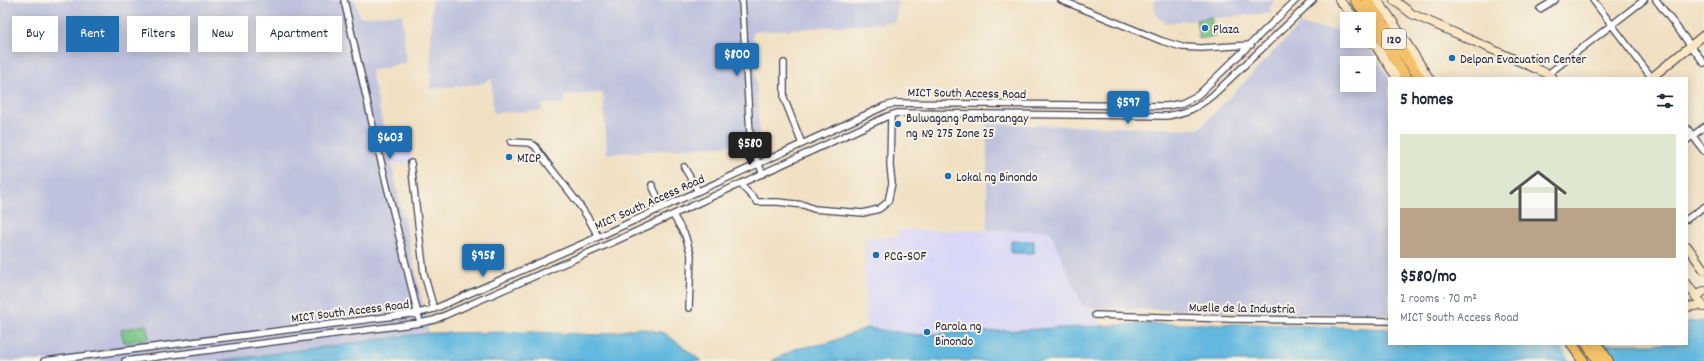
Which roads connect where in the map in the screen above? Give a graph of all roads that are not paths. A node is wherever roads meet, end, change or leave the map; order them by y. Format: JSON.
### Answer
{"nodes":[{"id":1,"x":344,"y":0,"type":"edge"},
{"id":2,"x":742,"y":0,"type":"edge"},
{"id":3,"x":1061,"y":0,"type":"edge"},
{"id":4,"x":1296,"y":0,"type":"edge"},
{"id":5,"x":1313,"y":0,"type":"edge"},
{"id":6,"x":1339,"y":0,"type":"edge"},
{"id":7,"x":1355,"y":0,"type":"edge"},
{"id":8,"x":1367,"y":0,"type":"edge"},
{"id":9,"x":1378,"y":0,"type":"edge"},
{"id":10,"x":1394,"y":0,"type":"edge"},
{"id":11,"x":1555,"y":0,"type":"edge"},
{"id":12,"x":1593,"y":0,"type":"edge"},
{"id":13,"x":1644,"y":0,"type":"edge"},
{"id":14,"x":1656,"y":0,"type":"edge"},
{"id":15,"x":1540,"y":9,"type":"dead end"},
{"id":16,"x":1350,"y":12,"type":"edge"},
{"id":17,"x":1611,"y":25,"type":"junction"},
{"id":18,"x":1704,"y":35,"type":"edge"},
{"id":19,"x":1252,"y":45,"type":"junction"},
{"id":20,"x":1691,"y":46,"type":"junction"},
{"id":21,"x":1376,"y":47,"type":"edge"},
{"id":22,"x":784,"y":63,"type":"dead end"},
{"id":23,"x":1704,"y":63,"type":"edge"},
{"id":24,"x":1550,"y":76,"type":"edge"},
{"id":25,"x":1396,"y":77,"type":"edge"},
{"id":26,"x":1407,"y":77,"type":"edge"},
{"id":27,"x":1419,"y":77,"type":"edge"},
{"id":28,"x":1428,"y":77,"type":"edge"},
{"id":29,"x":1650,"y":77,"type":"edge"},
{"id":30,"x":1652,"y":77,"type":"edge"},
{"id":31,"x":1206,"y":88,"type":"junction"},
{"id":32,"x":1214,"y":95,"type":"junction"},
{"id":33,"x":891,"y":115,"type":"junction"},
{"id":34,"x":1704,"y":127,"type":"edge"},
{"id":35,"x":1688,"y":130,"type":"edge"},
{"id":36,"x":1692,"y":136,"type":"junction"},
{"id":37,"x":1688,"y":139,"type":"edge"},
{"id":38,"x":511,"y":142,"type":"dead end"},
{"id":39,"x":802,"y":144,"type":"junction"},
{"id":40,"x":1704,"y":151,"type":"edge"},
{"id":41,"x":411,"y":163,"type":"dead end"},
{"id":42,"x":759,"y":164,"type":"junction"},
{"id":43,"x":684,"y":167,"type":"dead end"},
{"id":44,"x":763,"y":174,"type":"junction"},
{"id":45,"x":741,"y":184,"type":"junction"},
{"id":46,"x":652,"y":185,"type":"dead end"},
{"id":47,"x":698,"y":191,"type":"junction"},
{"id":48,"x":674,"y":202,"type":"junction"},
{"id":49,"x":1704,"y":206,"type":"edge"},
{"id":50,"x":662,"y":207,"type":"junction"},
{"id":51,"x":679,"y":212,"type":"junction"},
{"id":52,"x":673,"y":215,"type":"junction"},
{"id":53,"x":1688,"y":218,"type":"edge"},
{"id":54,"x":598,"y":237,"type":"junction"},
{"id":55,"x":1688,"y":247,"type":"edge"},
{"id":56,"x":551,"y":258,"type":"junction"},
{"id":57,"x":555,"y":267,"type":"junction"},
{"id":58,"x":1704,"y":270,"type":"edge"},
{"id":59,"x":1688,"y":285,"type":"edge"},
{"id":60,"x":1704,"y":291,"type":"edge"},
{"id":61,"x":1696,"y":297,"type":"junction"},
{"id":62,"x":1702,"y":306,"type":"edge"},
{"id":63,"x":1688,"y":307,"type":"edge"},
{"id":64,"x":434,"y":308,"type":"junction"},
{"id":65,"x":689,"y":308,"type":"dead end"},
{"id":66,"x":418,"y":313,"type":"junction"},
{"id":67,"x":1095,"y":315,"type":"dead end"},
{"id":68,"x":1388,"y":321,"type":"edge"},
{"id":69,"x":420,"y":323,"type":"junction"},
{"id":70,"x":177,"y":343,"type":"junction"},
{"id":71,"x":1573,"y":345,"type":"edge"},
{"id":72,"x":1588,"y":345,"type":"edge"},
{"id":73,"x":1598,"y":345,"type":"edge"},
{"id":74,"x":180,"y":354,"type":"junction"},
{"id":75,"x":44,"y":361,"type":"edge"},
{"id":76,"x":125,"y":361,"type":"edge"},
{"id":77,"x":1583,"y":361,"type":"edge"},
{"id":78,"x":1598,"y":361,"type":"edge"},
{"id":79,"x":1608,"y":361,"type":"edge"}],
"edges":[{"from":1,"to":66,"type":"street"},
{"from":2,"to":42,"type":"street"},
{"from":3,"to":19,"type":"street"},
{"from":4,"to":19,"type":"street","name":"MICT South Access Road"},
{"from":5,"to":32,"type":"street","name":"MICT South Access Road"},
{"from":6,"to":16,"type":"street"},
{"from":7,"to":26,"type":"highway","number":"120"},
{"from":8,"to":27,"type":"highway","number":"120"},
{"from":9,"to":28,"type":"street","number":"120"},
{"from":10,"to":24,"type":"street"},
{"from":11,"to":15,"type":"street"},
{"from":12,"to":17,"type":"street"},
{"from":13,"to":17,"type":"street"},
{"from":14,"to":20,"type":"street"},
{"from":17,"to":24,"type":"street"},
{"from":17,"to":29,"type":"street"},
{"from":18,"to":20,"type":"street"},
{"from":19,"to":31,"type":"street","name":"MICT South Access Road"},
{"from":20,"to":23,"type":"street"},
{"from":20,"to":30,"type":"street"},
{"from":21,"to":25,"type":"street","number":"120"},
{"from":22,"to":39,"type":"street"},
{"from":31,"to":32,"type":"street"},
{"from":31,"to":39,"type":"street","name":"MICT South Access Road"},
{"from":32,"to":33,"type":"street","name":"MICT South Access Road"},
{"from":33,"to":44,"type":"street","name":"MICT South Access Road"},
{"from":33,"to":45,"type":"street"},
{"from":34,"to":36,"type":"street"},
{"from":35,"to":36,"type":"street"},
{"from":36,"to":37,"type":"street"},
{"from":36,"to":40,"type":"street"},
{"from":38,"to":54,"type":"street"},
{"from":39,"to":42,"type":"street","name":"MICT South Access Road"},
{"from":41,"to":64,"type":"street"},
{"from":42,"to":44,"type":"street"},
{"from":42,"to":47,"type":"street","name":"MICT South Access Road"},
{"from":43,"to":47,"type":"street"},
{"from":44,"to":45,"type":"street","name":"MICT South Access Road"},
{"from":45,"to":51,"type":"street","name":"MICT South Access Road"},
{"from":46,"to":50,"type":"street"},
{"from":47,"to":48,"type":"street","name":"MICT South Access Road"},
{"from":48,"to":50,"type":"street","name":"MICT South Access Road"},
{"from":48,"to":51,"type":"street"},
{"from":49,"to":53,"type":"street"},
{"from":50,"to":54,"type":"street","name":"MICT South Access Road"},
{"from":51,"to":52,"type":"street","name":"MICT South Access Road"},
{"from":52,"to":57,"type":"street","name":"MICT South Access Road"},
{"from":52,"to":65,"type":"street"},
{"from":54,"to":56,"type":"street","name":"MICT South Access Road"},
{"from":55,"to":58,"type":"street"},
{"from":56,"to":57,"type":"street"},
{"from":56,"to":64,"type":"street","name":"MICT South Access Road"},
{"from":57,"to":69,"type":"street","name":"MICT South Access Road"},
{"from":59,"to":61,"type":"street"},
{"from":60,"to":61,"type":"street"},
{"from":61,"to":62,"type":"street"},
{"from":62,"to":63,"type":"street"},
{"from":64,"to":66,"type":"street","name":"MICT South Access Road"},
{"from":66,"to":69,"type":"street"},
{"from":66,"to":70,"type":"street","name":"MICT South Access Road"},
{"from":67,"to":68,"type":"street","name":"Muelle de la Industria"},
{"from":69,"to":74,"type":"street","name":"MICT South Access Road"},
{"from":70,"to":74,"type":"street"},
{"from":70,"to":75,"type":"street","name":"MICT South Access Road"},
{"from":71,"to":77,"type":"highway"},
{"from":72,"to":78,"type":"highway"},
{"from":73,"to":79,"type":"highway"},
{"from":74,"to":76,"type":"street","name":"MICT South Access Road"}]}
